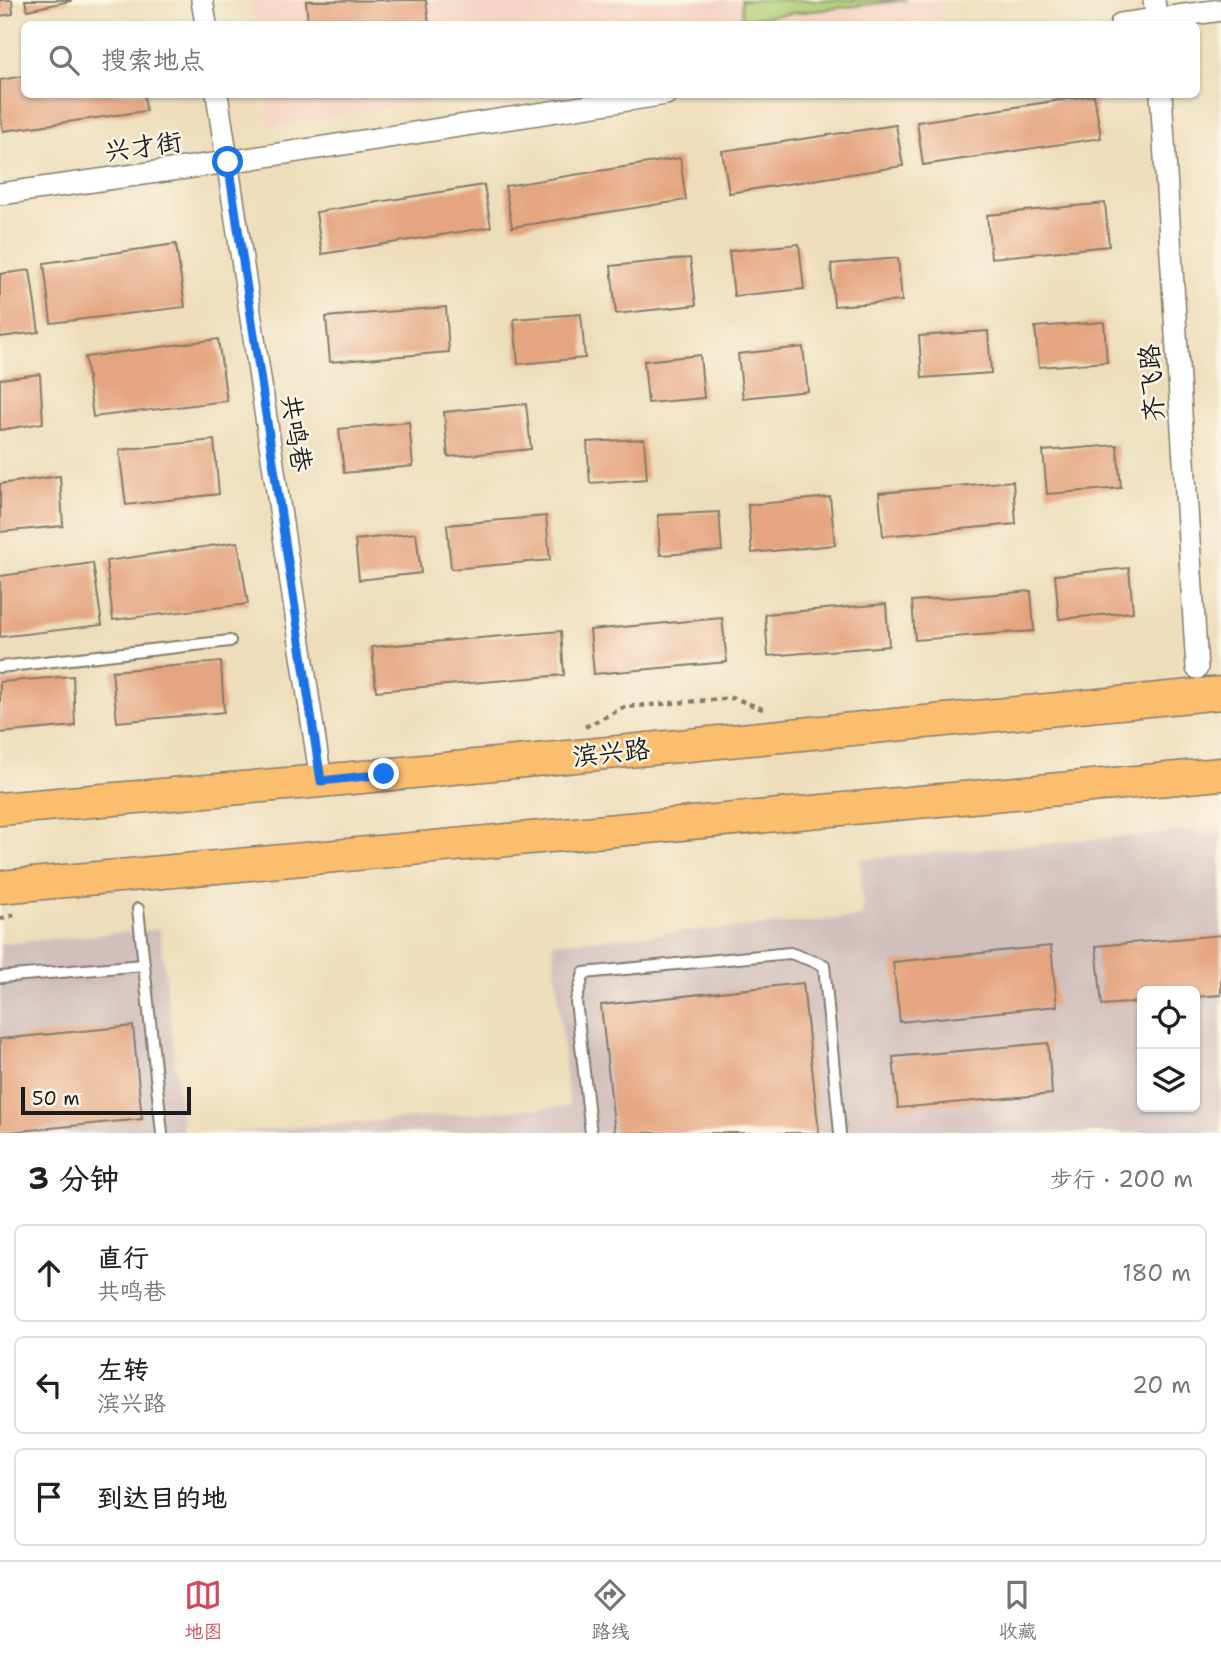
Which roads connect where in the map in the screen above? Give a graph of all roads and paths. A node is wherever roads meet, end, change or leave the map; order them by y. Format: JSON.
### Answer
{"nodes":[{"id":1,"x":202,"y":0,"type":"edge"},
{"id":2,"x":1221,"y":10,"type":"edge"},
{"id":3,"x":1156,"y":15,"type":"edge"},
{"id":4,"x":206,"y":21,"type":"edge"},
{"id":5,"x":1133,"y":21,"type":"edge"},
{"id":6,"x":218,"y":98,"type":"edge"},
{"id":7,"x":640,"y":98,"type":"edge"},
{"id":8,"x":1161,"y":98,"type":"edge"},
{"id":9,"x":228,"y":162,"type":"junction"},
{"id":10,"x":0,"y":194,"type":"edge"},
{"id":11,"x":230,"y":641,"type":"dead end"},
{"id":12,"x":0,"y":667,"type":"edge"},
{"id":13,"x":1198,"y":668,"type":"dead end"},
{"id":14,"x":1221,"y":693,"type":"edge"},
{"id":15,"x":1221,"y":774,"type":"edge"},
{"id":16,"x":321,"y":781,"type":"junction"},
{"id":17,"x":0,"y":809,"type":"edge"},
{"id":18,"x":0,"y":887,"type":"edge"},
{"id":19,"x":138,"y":909,"type":"dead end"},
{"id":20,"x":144,"y":965,"type":"junction"},
{"id":21,"x":0,"y":977,"type":"edge"},
{"id":22,"x":162,"y":1133,"type":"edge"},
{"id":23,"x":591,"y":1133,"type":"edge"},
{"id":24,"x":840,"y":1133,"type":"edge"}],
"edges":[{"from":1,"to":4,"type":"street"},
{"from":2,"to":3,"type":"street"},
{"from":3,"to":5,"type":"street"},
{"from":6,"to":9,"type":"street","name":"共鸣巷"},
{"from":7,"to":9,"type":"street","name":"兴才街"},
{"from":8,"to":13,"type":"street","name":"齐飞路"},
{"from":9,"to":10,"type":"street","name":"兴才街"},
{"from":9,"to":16,"type":"street","name":"共鸣巷"},
{"from":11,"to":12,"type":"lane"},
{"from":14,"to":16,"type":"main road","name":"滨兴路"},
{"from":15,"to":18,"type":"main road"},
{"from":16,"to":17,"type":"main road","name":"滨兴路"},
{"from":19,"to":20,"type":"lane"},
{"from":20,"to":21,"type":"lane"},
{"from":20,"to":22,"type":"lane"},
{"from":23,"to":24,"type":"lane"}]}
